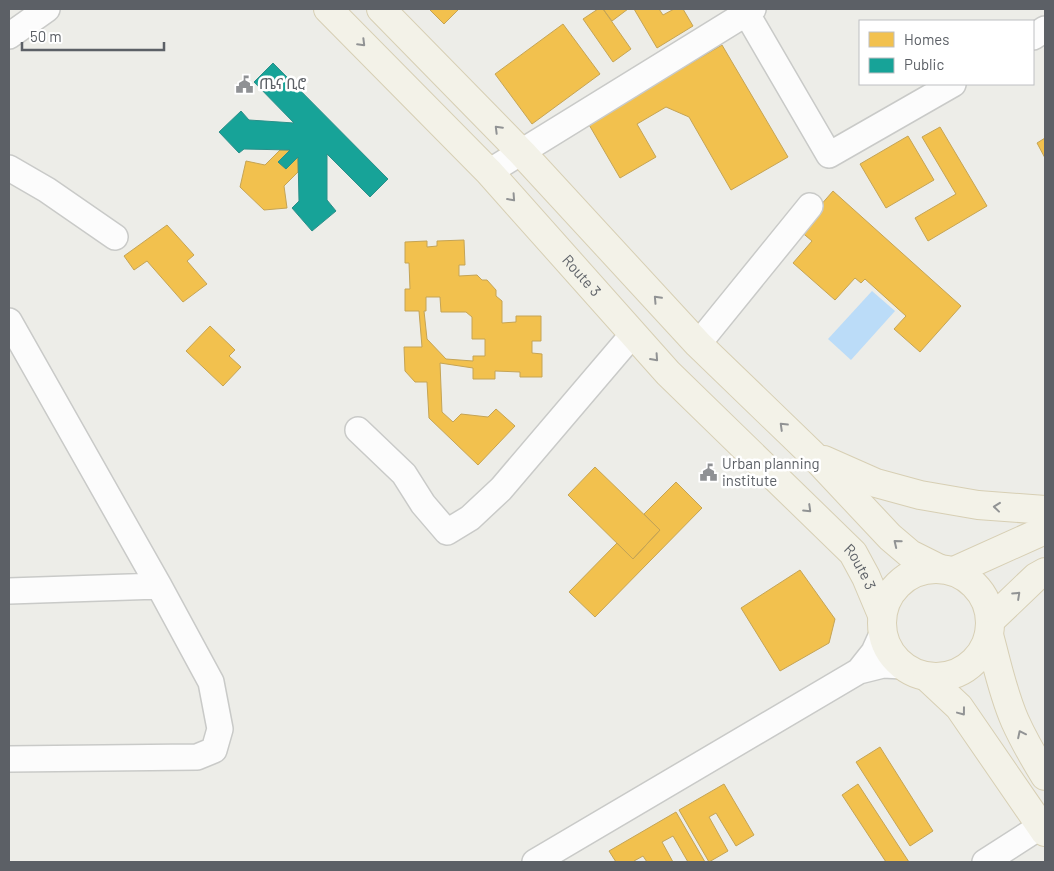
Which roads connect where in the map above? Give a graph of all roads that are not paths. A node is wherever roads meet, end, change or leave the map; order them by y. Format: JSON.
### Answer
{"nodes":[{"id":1,"x":47,"y":9,"type":"edge"},
{"id":2,"x":328,"y":9,"type":"edge"},
{"id":3,"x":381,"y":9,"type":"edge"},
{"id":4,"x":748,"y":10,"type":"edge"},
{"id":5,"x":1045,"y":29,"type":"edge"},
{"id":6,"x":1034,"y":35,"type":"edge"},
{"id":7,"x":9,"y":36,"type":"edge"},
{"id":8,"x":951,"y":85,"type":"edge"},
{"id":9,"x":522,"y":153,"type":"junction"},
{"id":10,"x":9,"y":168,"type":"edge"},
{"id":11,"x":489,"y":172,"type":"junction"},
{"id":12,"x":810,"y":206,"type":"dead end"},
{"id":13,"x":115,"y":237,"type":"dead end"},
{"id":14,"x":9,"y":322,"type":"edge"},
{"id":15,"x":633,"y":334,"type":"junction"},
{"id":16,"x":698,"y":344,"type":"junction"},
{"id":17,"x":358,"y":430,"type":"dead end"},
{"id":18,"x":814,"y":455,"type":"junction"},
{"id":19,"x":1045,"y":510,"type":"edge"},
{"id":20,"x":1045,"y":530,"type":"edge"},
{"id":21,"x":946,"y":570,"type":"junction"},
{"id":22,"x":1045,"y":572,"type":"edge"},
{"id":23,"x":159,"y":586,"type":"junction"},
{"id":24,"x":9,"y":591,"type":"edge"},
{"id":25,"x":882,"y":624,"type":"junction"},
{"id":26,"x":990,"y":628,"type":"junction"},
{"id":27,"x":903,"y":666,"type":"junction"},
{"id":28,"x":859,"y":671,"type":"junction"},
{"id":29,"x":928,"y":677,"type":"junction"},
{"id":30,"x":9,"y":759,"type":"edge"},
{"id":31,"x":1045,"y":776,"type":"edge"},
{"id":32,"x":1043,"y":829,"type":"edge"},
{"id":33,"x":535,"y":862,"type":"edge"},
{"id":34,"x":984,"y":862,"type":"edge"}],
"edges":[{"from":1,"to":7,"type":"street"},
{"from":2,"to":11,"type":"main road","name":"Route 3","one_way":true},
{"from":9,"to":3,"type":"main road","one_way":true},
{"from":4,"to":8,"type":"street"},
{"from":4,"to":9,"type":"street"},
{"from":5,"to":6,"type":"street"},
{"from":9,"to":11,"type":"street"},
{"from":16,"to":9,"type":"main road","one_way":true},
{"from":10,"to":13,"type":"street"},
{"from":11,"to":15,"type":"main road","name":"Route 3","one_way":true},
{"from":12,"to":16,"type":"street"},
{"from":14,"to":23,"type":"street"},
{"from":15,"to":17,"type":"street"},
{"from":15,"to":25,"type":"main road","name":"Route 3","one_way":true},
{"from":18,"to":16,"type":"main road","one_way":true},
{"from":19,"to":18,"type":"main road","one_way":true},
{"from":21,"to":18,"type":"main road","one_way":true},
{"from":20,"to":21,"type":"main road"},
{"from":21,"to":25,"type":"main road"},
{"from":21,"to":26,"type":"main road"},
{"from":26,"to":22,"type":"main road","one_way":true},
{"from":23,"to":24,"type":"street"},
{"from":23,"to":30,"type":"street"},
{"from":25,"to":27,"type":"main road"},
{"from":25,"to":28,"type":"street"},
{"from":26,"to":29,"type":"main road"},
{"from":31,"to":26,"type":"main road","one_way":true},
{"from":27,"to":28,"type":"street"},
{"from":27,"to":29,"type":"main road"},
{"from":28,"to":33,"type":"street"},
{"from":29,"to":32,"type":"main road","one_way":true},
{"from":32,"to":34,"type":"street"}]}
